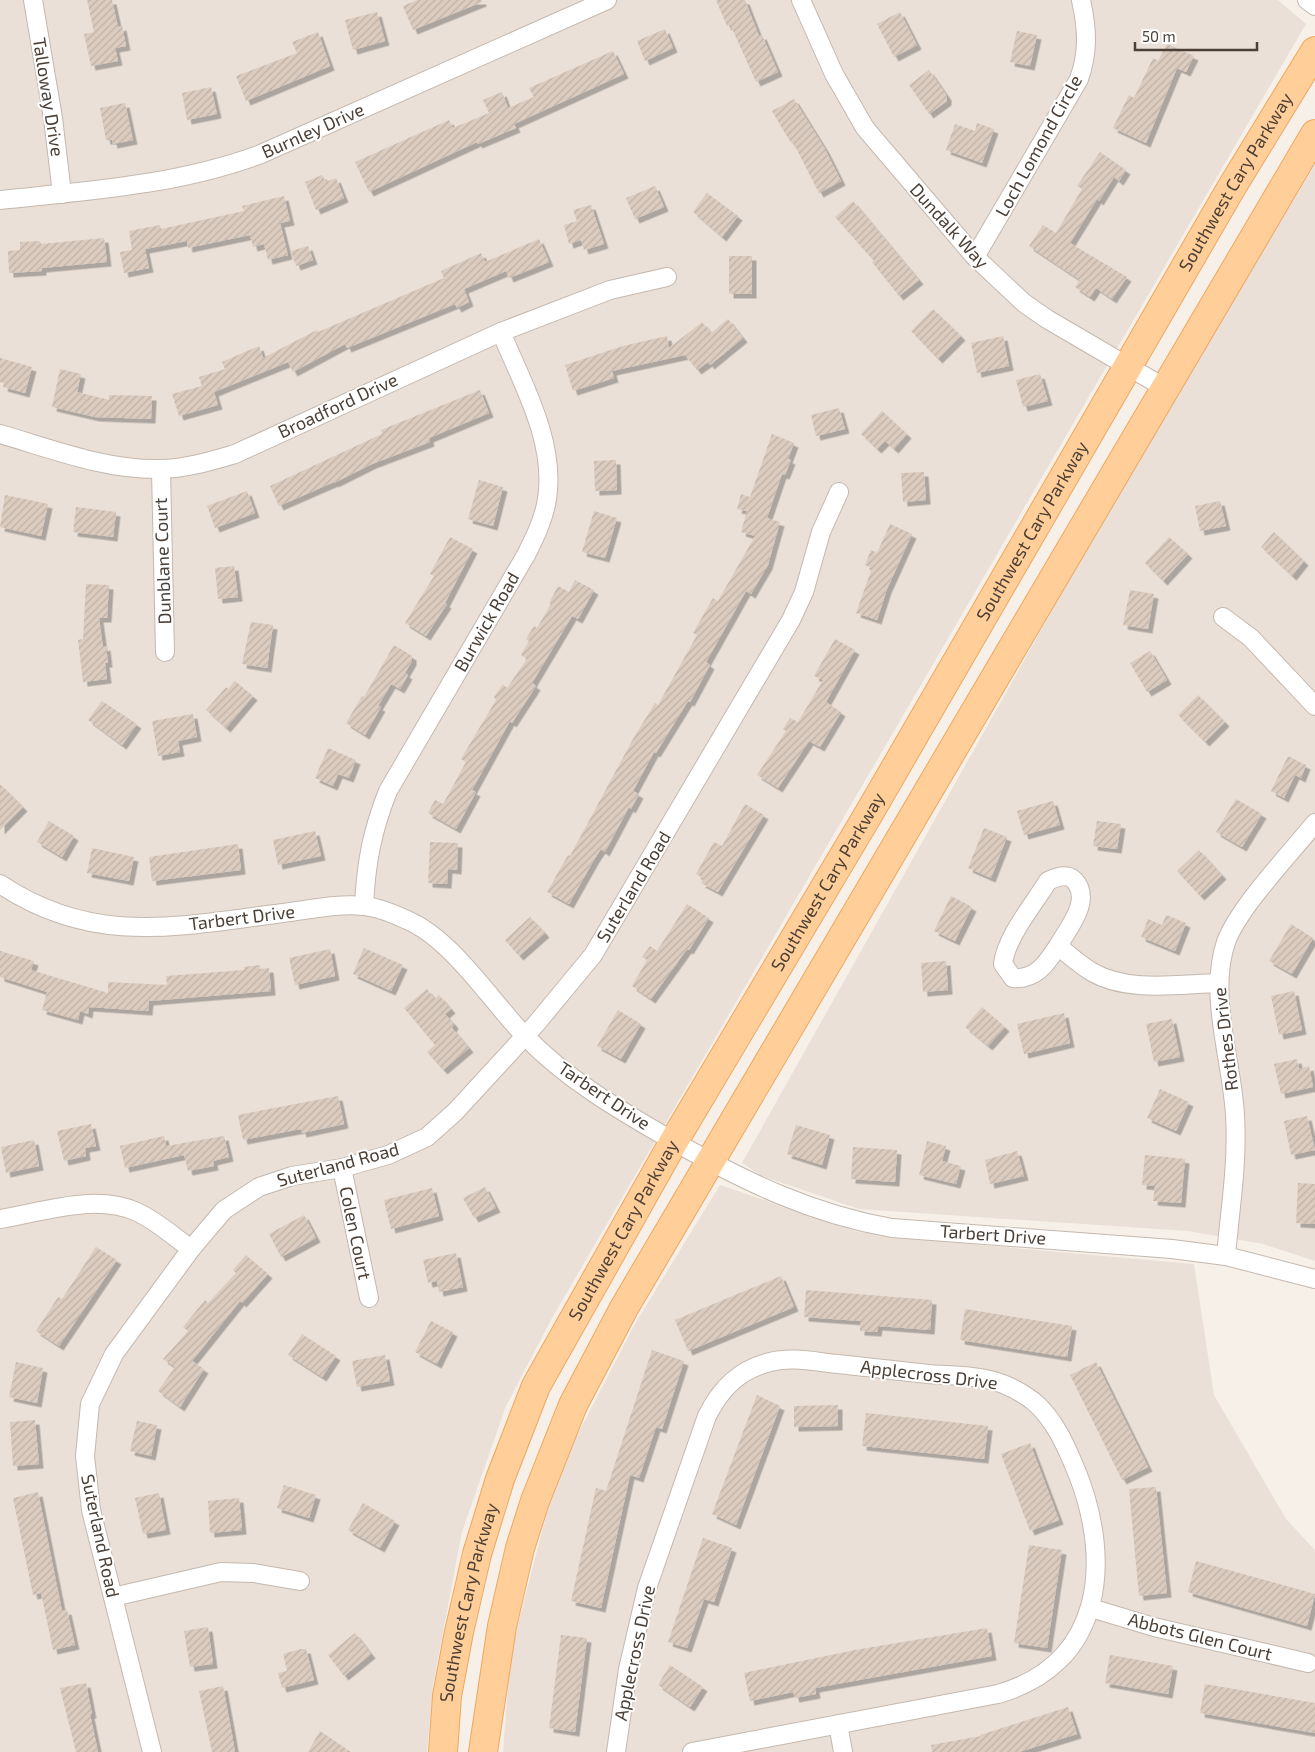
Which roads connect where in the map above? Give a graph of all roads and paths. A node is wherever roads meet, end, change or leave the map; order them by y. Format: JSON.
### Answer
{"nodes":[{"id":1,"x":33,"y":0,"type":"edge"},
{"id":2,"x":607,"y":0,"type":"edge"},
{"id":3,"x":800,"y":0,"type":"edge"},
{"id":4,"x":1081,"y":0,"type":"edge"},
{"id":5,"x":1307,"y":0,"type":"edge"},
{"id":6,"x":1315,"y":6,"type":"edge"},
{"id":7,"x":1315,"y":51,"type":"edge"},
{"id":8,"x":1315,"y":134,"type":"edge"},
{"id":9,"x":62,"y":194,"type":"junction"},
{"id":10,"x":0,"y":200,"type":"edge"},
{"id":11,"x":974,"y":257,"type":"junction"},
{"id":12,"x":667,"y":277,"type":"dead end"},
{"id":13,"x":501,"y":332,"type":"junction"},
{"id":14,"x":1129,"y":366,"type":"junction"},
{"id":15,"x":1165,"y":388,"type":"junction"},
{"id":16,"x":0,"y":434,"type":"edge"},
{"id":17,"x":161,"y":469,"type":"junction"},
{"id":18,"x":839,"y":492,"type":"dead end"},
{"id":19,"x":1223,"y":617,"type":"dead end"},
{"id":20,"x":165,"y":652,"type":"dead end"},
{"id":21,"x":1315,"y":706,"type":"edge"},
{"id":22,"x":1315,"y":823,"type":"edge"},
{"id":23,"x":0,"y":884,"type":"edge"},
{"id":24,"x":364,"y":906,"type":"junction"},
{"id":25,"x":1058,"y":946,"type":"junction"},
{"id":26,"x":1218,"y":984,"type":"junction"},
{"id":27,"x":524,"y":1036,"type":"junction"},
{"id":28,"x":674,"y":1141,"type":"junction"},
{"id":29,"x":710,"y":1162,"type":"junction"},
{"id":30,"x":342,"y":1168,"type":"junction"},
{"id":31,"x":0,"y":1219,"type":"edge"},
{"id":32,"x":191,"y":1249,"type":"junction"},
{"id":33,"x":1226,"y":1256,"type":"junction"},
{"id":34,"x":1315,"y":1279,"type":"edge"},
{"id":35,"x":369,"y":1298,"type":"dead end"},
{"id":36,"x":300,"y":1581,"type":"dead end"},
{"id":37,"x":113,"y":1597,"type":"junction"},
{"id":38,"x":1091,"y":1608,"type":"junction"},
{"id":39,"x":1308,"y":1663,"type":"dead end"},
{"id":40,"x":838,"y":1724,"type":"junction"},
{"id":41,"x":152,"y":1752,"type":"edge"},
{"id":42,"x":447,"y":1752,"type":"edge"},
{"id":43,"x":483,"y":1752,"type":"edge"},
{"id":44,"x":616,"y":1752,"type":"edge"},
{"id":45,"x":692,"y":1752,"type":"edge"},
{"id":46,"x":843,"y":1752,"type":"edge"}],
"edges":[{"from":1,"to":9,"type":"street","name":"Talloway Drive"},
{"from":2,"to":9,"type":"street","name":"Burnley Drive"},
{"from":3,"to":11,"type":"street","name":"Dundalk Way"},
{"from":4,"to":11,"type":"street","name":"Loch Lomond Circle"},
{"from":5,"to":6,"type":"street"},
{"from":7,"to":14,"type":"main road","name":"Southwest Cary Parkway"},
{"from":8,"to":15,"type":"main road","name":"Southwest Cary Parkway"},
{"from":9,"to":10,"type":"street","name":"Burnley Drive"},
{"from":11,"to":14,"type":"street","name":"Dundalk Way"},
{"from":12,"to":13,"type":"street","name":"Broadford Drive"},
{"from":13,"to":17,"type":"street","name":"Broadford Drive"},
{"from":13,"to":24,"type":"street","name":"Burwick Road"},
{"from":14,"to":15,"type":"street","name":"Dundalk Way"},
{"from":14,"to":28,"type":"main road","name":"Southwest Cary Parkway"},
{"from":15,"to":29,"type":"main road","name":"Southwest Cary Parkway"},
{"from":16,"to":17,"type":"street","name":"Broadford Drive"},
{"from":17,"to":20,"type":"street","name":"Dunblane Court"},
{"from":18,"to":27,"type":"street","name":"Suterland Road"},
{"from":19,"to":21,"type":"street"},
{"from":22,"to":26,"type":"street","name":"Rothes Drive"},
{"from":23,"to":24,"type":"street","name":"Tarbert Drive"},
{"from":24,"to":27,"type":"street","name":"Tarbert Drive"},
{"from":25,"to":25,"type":"street"},
{"from":25,"to":26,"type":"street"},
{"from":26,"to":33,"type":"street","name":"Rothes Drive"},
{"from":27,"to":28,"type":"street","name":"Tarbert Drive"},
{"from":27,"to":30,"type":"street","name":"Suterland Road"},
{"from":28,"to":29,"type":"street","name":"Tarbert Drive"},
{"from":28,"to":42,"type":"main road","name":"Southwest Cary Parkway"},
{"from":29,"to":33,"type":"street","name":"Tarbert Drive"},
{"from":29,"to":43,"type":"main road","name":"Southwest Cary Parkway"},
{"from":30,"to":32,"type":"street","name":"Suterland Road"},
{"from":30,"to":35,"type":"street","name":"Colen Court"},
{"from":31,"to":32,"type":"street"},
{"from":32,"to":37,"type":"street","name":"Suterland Road"},
{"from":33,"to":34,"type":"street","name":"Tarbert Drive"},
{"from":36,"to":37,"type":"street"},
{"from":37,"to":41,"type":"street","name":"Suterland Road"},
{"from":38,"to":39,"type":"street","name":"Abbots Glen Court"},
{"from":38,"to":40,"type":"street","name":"Applecross Drive"},
{"from":38,"to":44,"type":"street","name":"Applecross Drive"},
{"from":40,"to":45,"type":"street","name":"Applecross Drive"},
{"from":40,"to":46,"type":"street"}]}
